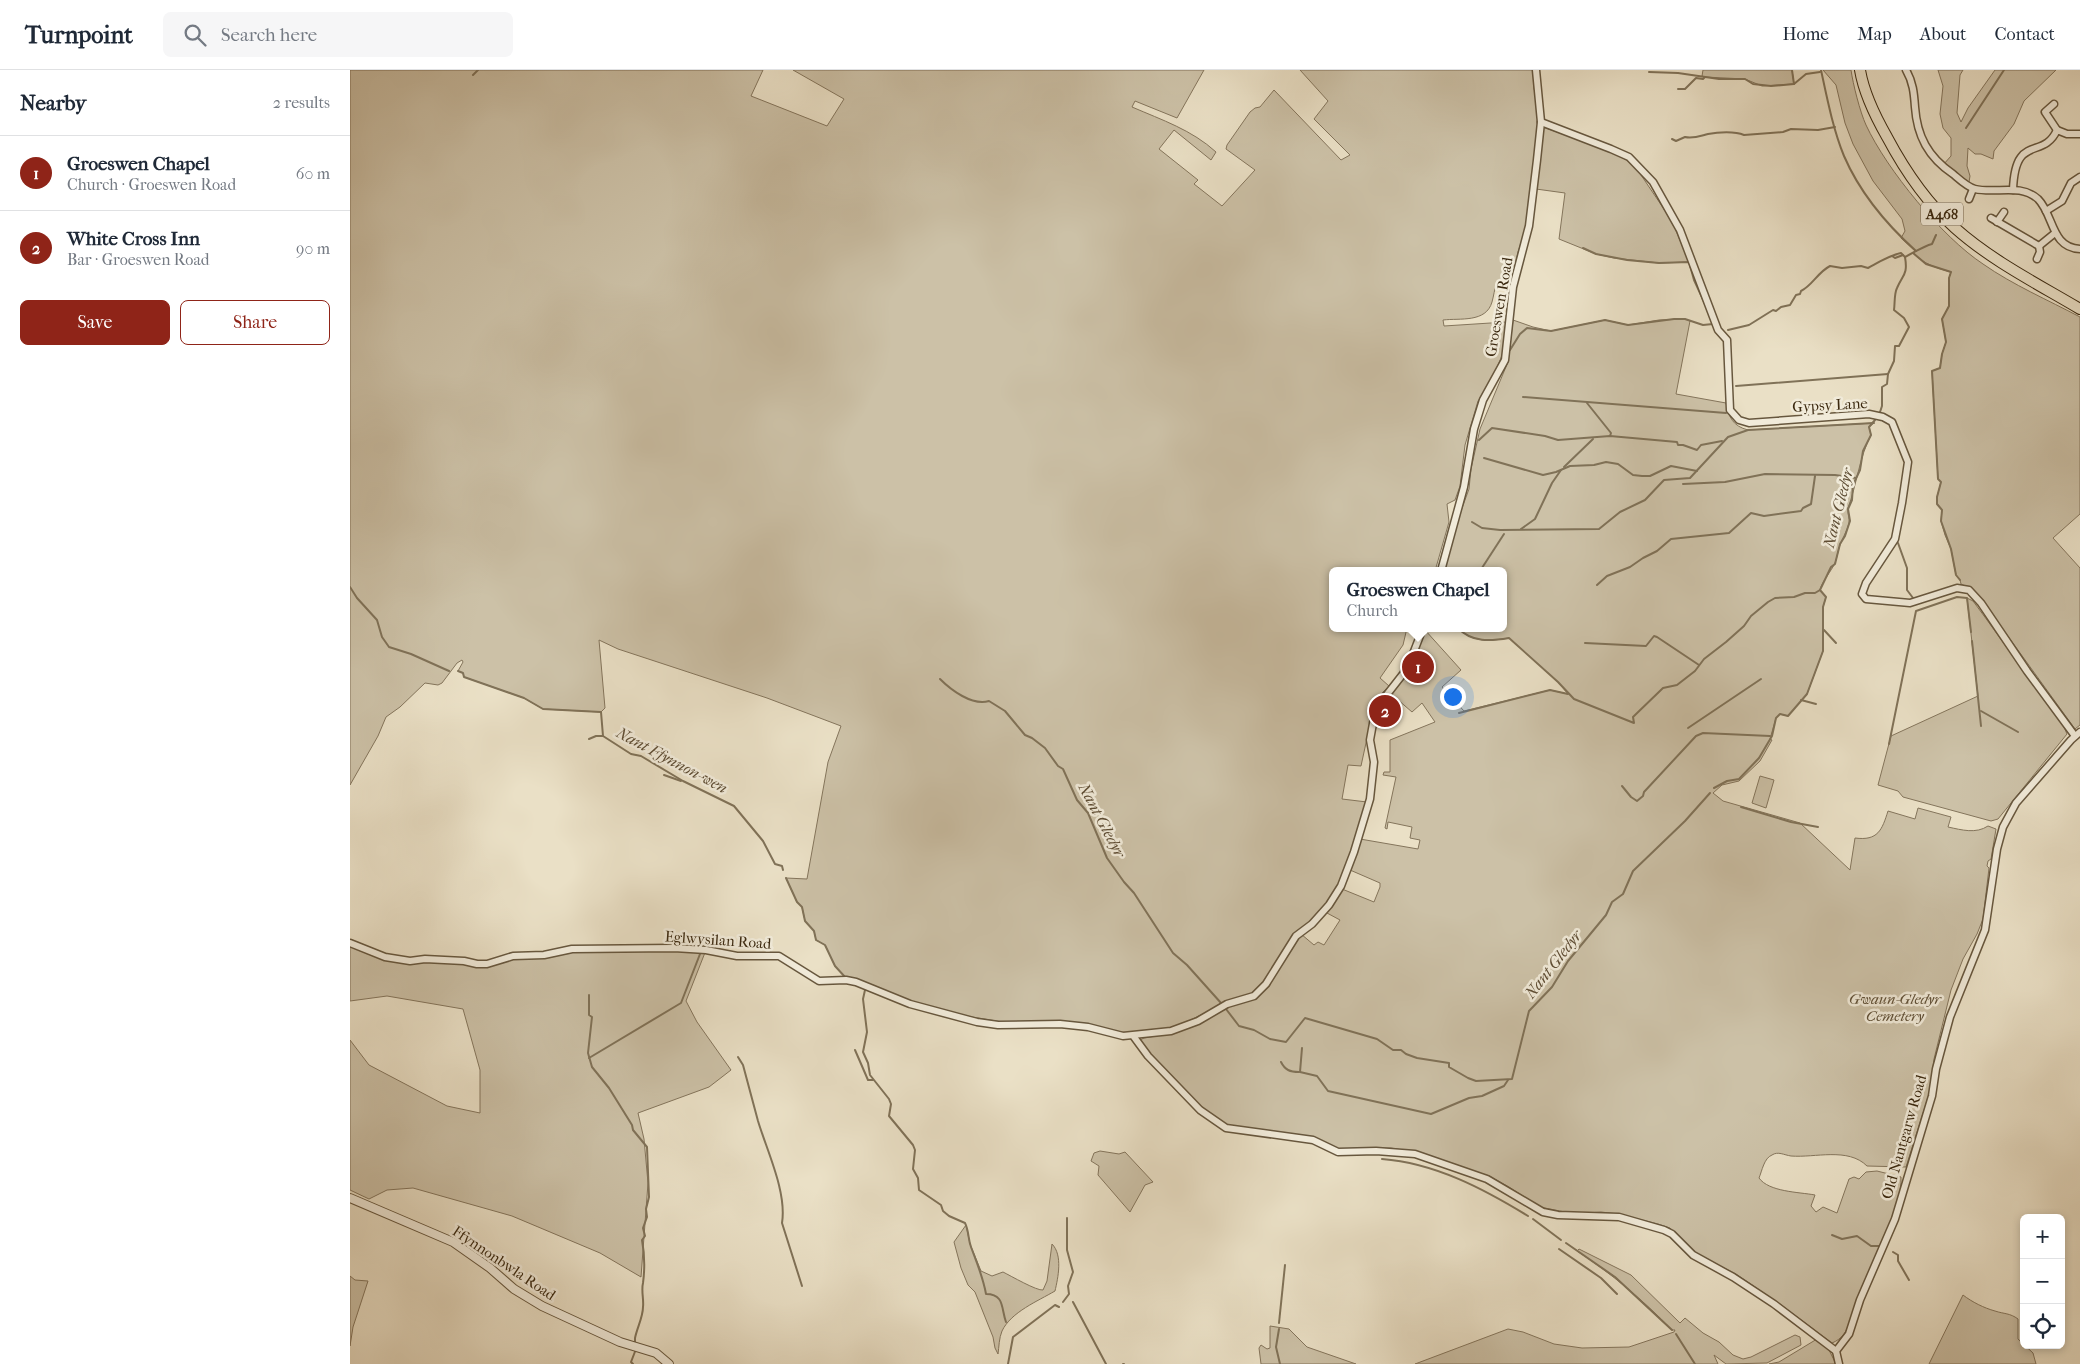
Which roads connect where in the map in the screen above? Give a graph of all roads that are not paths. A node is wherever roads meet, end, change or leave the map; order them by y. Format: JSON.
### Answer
{"nodes":[{"id":1,"x":1536,"y":70,"type":"edge"},
{"id":2,"x":1860,"y":70,"type":"edge"},
{"id":3,"x":1906,"y":70,"type":"edge"},
{"id":4,"x":2054,"y":104,"type":"dead end"},
{"id":5,"x":1541,"y":122,"type":"junction"},
{"id":6,"x":2057,"y":130,"type":"junction"},
{"id":7,"x":2080,"y":134,"type":"edge"},
{"id":8,"x":2080,"y":177,"type":"edge"},
{"id":9,"x":1974,"y":189,"type":"junction"},
{"id":10,"x":2013,"y":190,"type":"junction"},
{"id":11,"x":1969,"y":199,"type":"dead end"},
{"id":12,"x":2046,"y":211,"type":"junction"},
{"id":13,"x":2004,"y":212,"type":"dead end"},
{"id":14,"x":2055,"y":233,"type":"junction"},
{"id":15,"x":2039,"y":246,"type":"junction"},
{"id":16,"x":2080,"y":249,"type":"edge"},
{"id":17,"x":2037,"y":259,"type":"dead end"},
{"id":18,"x":2080,"y":309,"type":"edge"},
{"id":19,"x":1441,"y":567,"type":"edge"},
{"id":20,"x":1421,"y":632,"type":"edge"},
{"id":21,"x":2078,"y":734,"type":"edge"},
{"id":22,"x":350,"y":943,"type":"edge"},
{"id":23,"x":1134,"y":1036,"type":"junction"},
{"id":24,"x":350,"y":1198,"type":"edge"},
{"id":25,"x":1836,"y":1351,"type":"junction"},
{"id":26,"x":669,"y":1364,"type":"edge"},
{"id":27,"x":1839,"y":1364,"type":"edge"}],
"edges":[{"from":1,"to":5,"type":"street","name":"Groeswen Road"},
{"from":2,"to":18,"type":"main road","number":"A468"},
{"from":3,"to":9,"type":"street"},
{"from":4,"to":6,"type":"street"},
{"from":5,"to":19,"type":"street","name":"Groeswen Road"},
{"from":5,"to":21,"type":"street","name":"Gypsy Lane"},
{"from":6,"to":7,"type":"street"},
{"from":6,"to":10,"type":"street"},
{"from":8,"to":12,"type":"street"},
{"from":9,"to":10,"type":"street"},
{"from":9,"to":11,"type":"street"},
{"from":10,"to":12,"type":"street"},
{"from":12,"to":14,"type":"street"},
{"from":13,"to":15,"type":"street"},
{"from":14,"to":15,"type":"street"},
{"from":14,"to":16,"type":"street"},
{"from":15,"to":17,"type":"street"},
{"from":20,"to":23,"type":"street"},
{"from":21,"to":25,"type":"street","name":"Old Nantgarw Road"},
{"from":22,"to":23,"type":"street","name":"Eglwysilan Road"},
{"from":23,"to":25,"type":"street"},
{"from":24,"to":26,"type":"street","name":"Ffynnonbwla Road"},
{"from":25,"to":27,"type":"street"}]}
